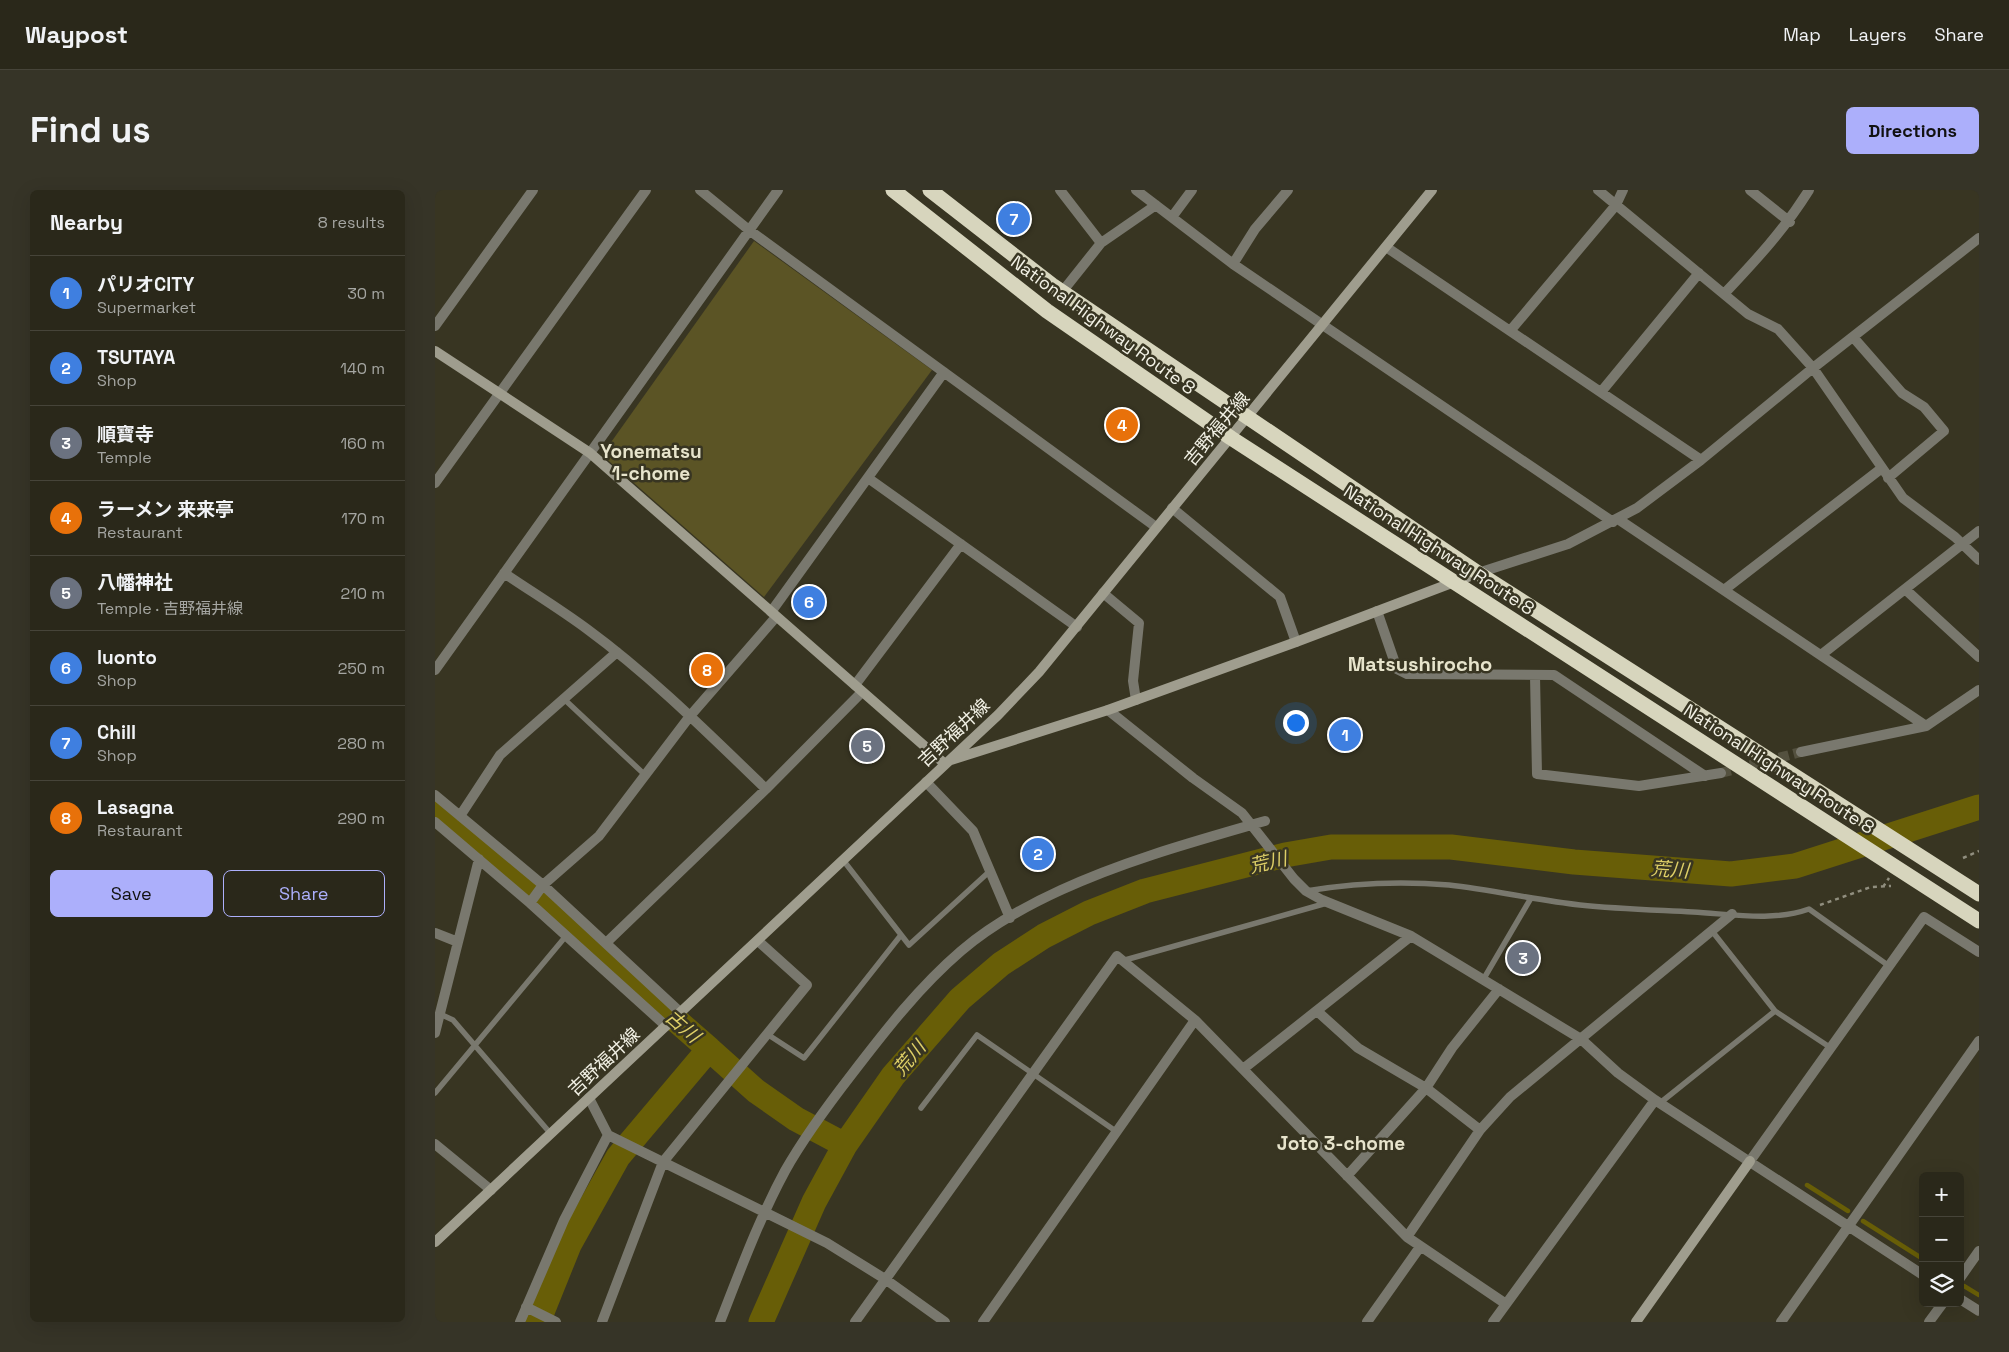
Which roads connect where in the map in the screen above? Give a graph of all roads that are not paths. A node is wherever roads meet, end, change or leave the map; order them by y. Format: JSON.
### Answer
{"nodes":[{"id":1,"x":533,"y":190,"type":"edge"},
{"id":2,"x":646,"y":190,"type":"edge"},
{"id":3,"x":700,"y":190,"type":"edge"},
{"id":4,"x":778,"y":190,"type":"edge"},
{"id":5,"x":893,"y":190,"type":"edge"},
{"id":6,"x":930,"y":190,"type":"edge"},
{"id":7,"x":1060,"y":190,"type":"edge"},
{"id":8,"x":1136,"y":190,"type":"edge"},
{"id":9,"x":1192,"y":190,"type":"edge"},
{"id":10,"x":1288,"y":190,"type":"edge"},
{"id":11,"x":1432,"y":190,"type":"edge"},
{"id":12,"x":1598,"y":190,"type":"edge"},
{"id":13,"x":1623,"y":190,"type":"edge"},
{"id":14,"x":1750,"y":190,"type":"edge"},
{"id":15,"x":1809,"y":190,"type":"edge"},
{"id":16,"x":1155,"y":205,"type":"junction"},
{"id":17,"x":1616,"y":205,"type":"junction"},
{"id":18,"x":1172,"y":217,"type":"junction"},
{"id":19,"x":1790,"y":222,"type":"junction"},
{"id":20,"x":749,"y":230,"type":"junction"},
{"id":21,"x":1979,"y":239,"type":"edge"},
{"id":22,"x":1101,"y":243,"type":"junction"},
{"id":23,"x":1386,"y":247,"type":"junction"},
{"id":24,"x":1233,"y":264,"type":"junction"},
{"id":25,"x":1699,"y":273,"type":"junction"},
{"id":26,"x":1062,"y":292,"type":"junction"},
{"id":27,"x":1723,"y":294,"type":"junction"},
{"id":28,"x":1323,"y":325,"type":"junction"},
{"id":29,"x":435,"y":326,"type":"edge"},
{"id":30,"x":1510,"y":331,"type":"junction"},
{"id":31,"x":1853,"y":337,"type":"junction"},
{"id":32,"x":435,"y":351,"type":"edge"},
{"id":33,"x":1813,"y":368,"type":"junction"},
{"id":34,"x":944,"y":372,"type":"junction"},
{"id":35,"x":1601,"y":392,"type":"junction"},
{"id":36,"x":499,"y":393,"type":"junction"},
{"id":37,"x":1248,"y":418,"type":"junction"},
{"id":38,"x":1231,"y":438,"type":"junction"},
{"id":39,"x":590,"y":454,"type":"junction"},
{"id":40,"x":1701,"y":460,"type":"junction"},
{"id":41,"x":1882,"y":468,"type":"junction"},
{"id":42,"x":868,"y":478,"type":"junction"},
{"id":43,"x":1888,"y":478,"type":"junction"},
{"id":44,"x":435,"y":484,"type":"edge"},
{"id":45,"x":1172,"y":508,"type":"junction"},
{"id":46,"x":1616,"y":520,"type":"junction"},
{"id":47,"x":1157,"y":527,"type":"junction"},
{"id":48,"x":1979,"y":531,"type":"edge"},
{"id":49,"x":961,"y":544,"type":"junction"},
{"id":50,"x":1964,"y":545,"type":"junction"},
{"id":51,"x":1979,"y":560,"type":"edge"},
{"id":52,"x":504,"y":573,"type":"junction"},
{"id":53,"x":1478,"y":573,"type":"junction"},
{"id":54,"x":1453,"y":582,"type":"junction"},
{"id":55,"x":1724,"y":590,"type":"junction"},
{"id":56,"x":1906,"y":590,"type":"junction"},
{"id":57,"x":1103,"y":593,"type":"junction"},
{"id":58,"x":1377,"y":611,"type":"junction"},
{"id":59,"x":774,"y":614,"type":"junction"},
{"id":60,"x":1077,"y":626,"type":"junction"},
{"id":61,"x":1297,"y":642,"type":"junction"},
{"id":62,"x":617,"y":652,"type":"junction"},
{"id":63,"x":1821,"y":656,"type":"junction"},
{"id":64,"x":1979,"y":657,"type":"edge"},
{"id":65,"x":435,"y":670,"type":"edge"},
{"id":66,"x":1535,"y":676,"type":"junction"},
{"id":67,"x":859,"y":689,"type":"junction"},
{"id":68,"x":1979,"y":690,"type":"edge"},
{"id":69,"x":565,"y":699,"type":"junction"},
{"id":70,"x":1136,"y":700,"type":"junction"},
{"id":71,"x":1108,"y":710,"type":"junction"},
{"id":72,"x":690,"y":716,"type":"junction"},
{"id":73,"x":1926,"y":726,"type":"junction"},
{"id":74,"x":1801,"y":752,"type":"tunnel mouth"},
{"id":75,"x":946,"y":763,"type":"junction"},
{"id":76,"x":1721,"y":773,"type":"tunnel mouth"},
{"id":77,"x":644,"y":774,"type":"junction"},
{"id":78,"x":1705,"y":776,"type":"junction"},
{"id":79,"x":926,"y":782,"type":"junction"},
{"id":80,"x":766,"y":789,"type":"junction"},
{"id":81,"x":435,"y":795,"type":"edge"},
{"id":82,"x":460,"y":816,"type":"junction"},
{"id":83,"x":1265,"y":821,"type":"dead end"},
{"id":84,"x":435,"y":822,"type":"edge"},
{"id":85,"x":1253,"y":828,"type":"junction"},
{"id":86,"x":479,"y":859,"type":"junction"},
{"id":87,"x":843,"y":860,"type":"junction"},
{"id":88,"x":991,"y":870,"type":"junction"},
{"id":89,"x":543,"y":885,"type":"junction"},
{"id":90,"x":1306,"y":891,"type":"junction"},
{"id":91,"x":1979,"y":894,"type":"edge"},
{"id":92,"x":1531,"y":898,"type":"junction"},
{"id":93,"x":530,"y":903,"type":"junction"},
{"id":94,"x":1329,"y":903,"type":"junction"},
{"id":95,"x":1732,"y":914,"type":"junction"},
{"id":96,"x":1010,"y":918,"type":"junction"},
{"id":97,"x":1979,"y":921,"type":"edge"},
{"id":98,"x":1712,"y":931,"type":"junction"},
{"id":99,"x":435,"y":933,"type":"edge"},
{"id":100,"x":901,"y":935,"type":"junction"},
{"id":101,"x":566,"y":936,"type":"junction"},
{"id":102,"x":1411,"y":936,"type":"junction"},
{"id":103,"x":758,"y":941,"type":"junction"},
{"id":104,"x":458,"y":942,"type":"junction"},
{"id":105,"x":605,"y":943,"type":"junction"},
{"id":106,"x":1979,"y":952,"type":"edge"},
{"id":107,"x":1125,"y":960,"type":"junction"},
{"id":108,"x":1889,"y":966,"type":"junction"},
{"id":109,"x":1483,"y":980,"type":"junction"},
{"id":110,"x":1499,"y":989,"type":"junction"},
{"id":111,"x":1317,"y":1011,"type":"junction"},
{"id":112,"x":1775,"y":1011,"type":"junction"},
{"id":113,"x":681,"y":1013,"type":"junction"},
{"id":114,"x":440,"y":1014,"type":"junction"},
{"id":115,"x":1195,"y":1020,"type":"junction"},
{"id":116,"x":666,"y":1026,"type":"junction"},
{"id":117,"x":435,"y":1033,"type":"edge"},
{"id":118,"x":767,"y":1034,"type":"junction"},
{"id":119,"x":1581,"y":1039,"type":"junction"},
{"id":120,"x":1979,"y":1040,"type":"edge"},
{"id":121,"x":475,"y":1045,"type":"junction"},
{"id":122,"x":1831,"y":1048,"type":"junction"},
{"id":123,"x":1243,"y":1069,"type":"junction"},
{"id":124,"x":1033,"y":1074,"type":"junction"},
{"id":125,"x":1426,"y":1088,"type":"junction"},
{"id":126,"x":435,"y":1093,"type":"edge"},
{"id":127,"x":589,"y":1098,"type":"junction"},
{"id":128,"x":1658,"y":1102,"type":"junction"},
{"id":129,"x":921,"y":1108,"type":"dead end"},
{"id":130,"x":1480,"y":1130,"type":"junction"},
{"id":131,"x":1117,"y":1132,"type":"junction"},
{"id":132,"x":551,"y":1134,"type":"junction"},
{"id":133,"x":613,"y":1137,"type":"junction"},
{"id":134,"x":435,"y":1144,"type":"edge"},
{"id":135,"x":663,"y":1162,"type":"junction"},
{"id":136,"x":1750,"y":1162,"type":"junction"},
{"id":137,"x":1347,"y":1176,"type":"junction"},
{"id":138,"x":491,"y":1190,"type":"junction"},
{"id":139,"x":765,"y":1212,"type":"junction"},
{"id":140,"x":1849,"y":1227,"type":"junction"},
{"id":141,"x":1407,"y":1237,"type":"junction"},
{"id":142,"x":435,"y":1242,"type":"edge"},
{"id":143,"x":1420,"y":1247,"type":"junction"},
{"id":144,"x":1979,"y":1251,"type":"edge"},
{"id":145,"x":1919,"y":1272,"type":"edge"},
{"id":146,"x":1964,"y":1272,"type":"edge"},
{"id":147,"x":885,"y":1279,"type":"junction"},
{"id":148,"x":1964,"y":1302,"type":"edge"},
{"id":149,"x":1505,"y":1304,"type":"junction"},
{"id":150,"x":1940,"y":1307,"type":"edge"},
{"id":151,"x":530,"y":1309,"type":"junction"},
{"id":152,"x":1979,"y":1311,"type":"edge"},
{"id":153,"x":551,"y":1320,"type":"edge"},
{"id":154,"x":1786,"y":1320,"type":"edge"},
{"id":155,"x":520,"y":1322,"type":"edge"},
{"id":156,"x":602,"y":1322,"type":"edge"},
{"id":157,"x":720,"y":1322,"type":"edge"},
{"id":158,"x":855,"y":1322,"type":"edge"},
{"id":159,"x":945,"y":1322,"type":"edge"},
{"id":160,"x":983,"y":1322,"type":"edge"},
{"id":161,"x":1367,"y":1322,"type":"edge"},
{"id":162,"x":1493,"y":1322,"type":"edge"},
{"id":163,"x":1636,"y":1322,"type":"edge"},
{"id":164,"x":1929,"y":1322,"type":"edge"}],
"edges":[{"from":1,"to":29,"type":"street"},
{"from":2,"to":36,"type":"street"},
{"from":3,"to":20,"type":"street"},
{"from":4,"to":20,"type":"street"},
{"from":5,"to":38,"type":"highway","name":"National Highway Route 8"},
{"from":6,"to":26,"type":"highway","name":"National Highway Route 8"},
{"from":7,"to":22,"type":"street"},
{"from":8,"to":16,"type":"street"},
{"from":9,"to":18,"type":"street"},
{"from":10,"to":24,"type":"street"},
{"from":11,"to":23,"type":"main road","name":"吉野福井線"},
{"from":12,"to":17,"type":"street"},
{"from":13,"to":17,"type":"street"},
{"from":14,"to":19,"type":"street"},
{"from":15,"to":19,"type":"street"},
{"from":16,"to":18,"type":"street"},
{"from":16,"to":22,"type":"street"},
{"from":17,"to":25,"type":"street"},
{"from":17,"to":30,"type":"street"},
{"from":18,"to":24,"type":"street"},
{"from":19,"to":27,"type":"street"},
{"from":20,"to":34,"type":"street"},
{"from":20,"to":39,"type":"street"},
{"from":21,"to":31,"type":"street"},
{"from":22,"to":26,"type":"street"},
{"from":23,"to":28,"type":"main road","name":"吉野福井線"},
{"from":23,"to":30,"type":"street"},
{"from":24,"to":28,"type":"street"},
{"from":25,"to":27,"type":"street"},
{"from":25,"to":35,"type":"street"},
{"from":26,"to":37,"type":"highway","name":"National Highway Route 8"},
{"from":27,"to":33,"type":"street"},
{"from":28,"to":37,"type":"main road","name":"吉野福井線"},
{"from":28,"to":46,"type":"street"},
{"from":30,"to":35,"type":"street"},
{"from":31,"to":33,"type":"street"},
{"from":31,"to":43,"type":"street"},
{"from":32,"to":36,"type":"main road"},
{"from":33,"to":40,"type":"street"},
{"from":33,"to":41,"type":"street"},
{"from":34,"to":42,"type":"street"},
{"from":34,"to":47,"type":"street"},
{"from":35,"to":40,"type":"street"},
{"from":36,"to":39,"type":"main road"},
{"from":36,"to":44,"type":"street"},
{"from":37,"to":38,"type":"main road","name":"吉野福井線"},
{"from":37,"to":53,"type":"highway","name":"National Highway Route 8"},
{"from":38,"to":45,"type":"main road","name":"吉野福井線"},
{"from":38,"to":54,"type":"highway","name":"National Highway Route 8"},
{"from":39,"to":52,"type":"street"},
{"from":39,"to":59,"type":"main road"},
{"from":40,"to":46,"type":"street"},
{"from":41,"to":43,"type":"street"},
{"from":41,"to":55,"type":"street"},
{"from":42,"to":49,"type":"street"},
{"from":42,"to":59,"type":"street"},
{"from":43,"to":50,"type":"street"},
{"from":45,"to":47,"type":"main road","name":"吉野福井線"},
{"from":45,"to":61,"type":"street"},
{"from":46,"to":53,"type":"street"},
{"from":46,"to":55,"type":"street"},
{"from":47,"to":57,"type":"main road","name":"吉野福井線"},
{"from":48,"to":50,"type":"street"},
{"from":49,"to":60,"type":"street"},
{"from":49,"to":67,"type":"street"},
{"from":50,"to":51,"type":"street"},
{"from":50,"to":56,"type":"street"},
{"from":52,"to":62,"type":"street"},
{"from":52,"to":65,"type":"street"},
{"from":53,"to":54,"type":"main road"},
{"from":53,"to":91,"type":"highway","name":"National Highway Route 8"},
{"from":54,"to":58,"type":"main road"},
{"from":54,"to":97,"type":"highway","name":"National Highway Route 8"},
{"from":55,"to":63,"type":"street"},
{"from":56,"to":63,"type":"street"},
{"from":56,"to":64,"type":"street"},
{"from":57,"to":60,"type":"main road","name":"吉野福井線"},
{"from":57,"to":70,"type":"street"},
{"from":58,"to":61,"type":"main road"},
{"from":58,"to":66,"type":"street"},
{"from":59,"to":67,"type":"main road"},
{"from":59,"to":72,"type":"street"},
{"from":60,"to":75,"type":"main road","name":"吉野福井線"},
{"from":61,"to":70,"type":"main road"},
{"from":62,"to":69,"type":"street"},
{"from":62,"to":72,"type":"street"},
{"from":63,"to":73,"type":"street"},
{"from":66,"to":78,"type":"street"},
{"from":66,"to":78,"type":"street"},
{"from":67,"to":75,"type":"main road"},
{"from":67,"to":80,"type":"street"},
{"from":68,"to":73,"type":"street"},
{"from":69,"to":77,"type":"lane"},
{"from":69,"to":82,"type":"street"},
{"from":70,"to":71,"type":"main road"},
{"from":71,"to":75,"type":"main road"},
{"from":71,"to":85,"type":"street"},
{"from":72,"to":77,"type":"street"},
{"from":72,"to":80,"type":"street"},
{"from":73,"to":74,"type":"street"},
{"from":75,"to":79,"type":"main road","name":"吉野福井線"},
{"from":76,"to":78,"type":"street"},
{"from":77,"to":89,"type":"street"},
{"from":79,"to":87,"type":"main road","name":"吉野福井線"},
{"from":79,"to":88,"type":"street"},
{"from":80,"to":105,"type":"street"},
{"from":81,"to":82,"type":"street"},
{"from":82,"to":89,"type":"street"},
{"from":83,"to":85,"type":"street"},
{"from":84,"to":86,"type":"street"},
{"from":85,"to":90,"type":"street"},
{"from":85,"to":96,"type":"street"},
{"from":86,"to":93,"type":"street"},
{"from":86,"to":104,"type":"street"},
{"from":87,"to":100,"type":"lane"},
{"from":87,"to":103,"type":"main road","name":"吉野福井線"},
{"from":88,"to":96,"type":"street"},
{"from":88,"to":100,"type":"lane"},
{"from":89,"to":93,"type":"street"},
{"from":89,"to":105,"type":"street"},
{"from":90,"to":92,"type":"lane"},
{"from":90,"to":94,"type":"street"},
{"from":92,"to":95,"type":"lane"},
{"from":92,"to":109,"type":"lane"},
{"from":93,"to":101,"type":"street"},
{"from":94,"to":102,"type":"street"},
{"from":94,"to":107,"type":"lane"},
{"from":95,"to":98,"type":"street"},
{"from":95,"to":108,"type":"lane"},
{"from":96,"to":139,"type":"street"},
{"from":98,"to":112,"type":"lane"},
{"from":98,"to":119,"type":"street"},
{"from":99,"to":104,"type":"street"},
{"from":100,"to":118,"type":"lane"},
{"from":101,"to":116,"type":"street"},
{"from":101,"to":121,"type":"lane"},
{"from":102,"to":109,"type":"street"},
{"from":102,"to":111,"type":"street"},
{"from":103,"to":113,"type":"main road","name":"吉野福井線"},
{"from":103,"to":118,"type":"street"},
{"from":104,"to":114,"type":"street"},
{"from":105,"to":113,"type":"street"},
{"from":106,"to":108,"type":"street"},
{"from":107,"to":115,"type":"street"},
{"from":107,"to":124,"type":"street"},
{"from":108,"to":122,"type":"street"},
{"from":109,"to":110,"type":"street"},
{"from":110,"to":119,"type":"street"},
{"from":110,"to":125,"type":"street"},
{"from":111,"to":123,"type":"street"},
{"from":111,"to":125,"type":"street"},
{"from":112,"to":122,"type":"lane"},
{"from":112,"to":128,"type":"lane"},
{"from":113,"to":116,"type":"main road","name":"吉野福井線"},
{"from":114,"to":117,"type":"street"},
{"from":114,"to":121,"type":"lane"},
{"from":115,"to":123,"type":"street"},
{"from":115,"to":131,"type":"street"},
{"from":116,"to":127,"type":"main road","name":"吉野福井線"},
{"from":118,"to":135,"type":"street"},
{"from":119,"to":128,"type":"street"},
{"from":119,"to":130,"type":"street"},
{"from":120,"to":140,"type":"street"},
{"from":121,"to":126,"type":"lane"},
{"from":121,"to":132,"type":"lane"},
{"from":122,"to":136,"type":"street"},
{"from":123,"to":137,"type":"street"},
{"from":124,"to":129,"type":"lane"},
{"from":124,"to":131,"type":"lane"},
{"from":124,"to":147,"type":"street"},
{"from":125,"to":130,"type":"street"},
{"from":125,"to":137,"type":"street"},
{"from":127,"to":132,"type":"main road","name":"吉野福井線"},
{"from":127,"to":133,"type":"street"},
{"from":128,"to":136,"type":"street"},
{"from":128,"to":149,"type":"street"},
{"from":130,"to":141,"type":"street"},
{"from":131,"to":160,"type":"street"},
{"from":132,"to":138,"type":"main road","name":"吉野福井線"},
{"from":133,"to":135,"type":"street"},
{"from":133,"to":151,"type":"street"},
{"from":134,"to":138,"type":"street"},
{"from":135,"to":139,"type":"street"},
{"from":135,"to":156,"type":"street"},
{"from":136,"to":140,"type":"street"},
{"from":136,"to":163,"type":"main road"},
{"from":137,"to":141,"type":"street"},
{"from":138,"to":142,"type":"main road","name":"吉野福井線"},
{"from":139,"to":147,"type":"street"},
{"from":139,"to":157,"type":"street"},
{"from":140,"to":145,"type":"street"},
{"from":140,"to":154,"type":"street"},
{"from":141,"to":143,"type":"street"},
{"from":143,"to":149,"type":"street"},
{"from":143,"to":161,"type":"street"},
{"from":144,"to":146,"type":"street"},
{"from":147,"to":158,"type":"street"},
{"from":147,"to":159,"type":"street"},
{"from":148,"to":152,"type":"street"},
{"from":149,"to":162,"type":"street"},
{"from":150,"to":164,"type":"street"},
{"from":151,"to":153,"type":"street"},
{"from":151,"to":155,"type":"street"}]}
